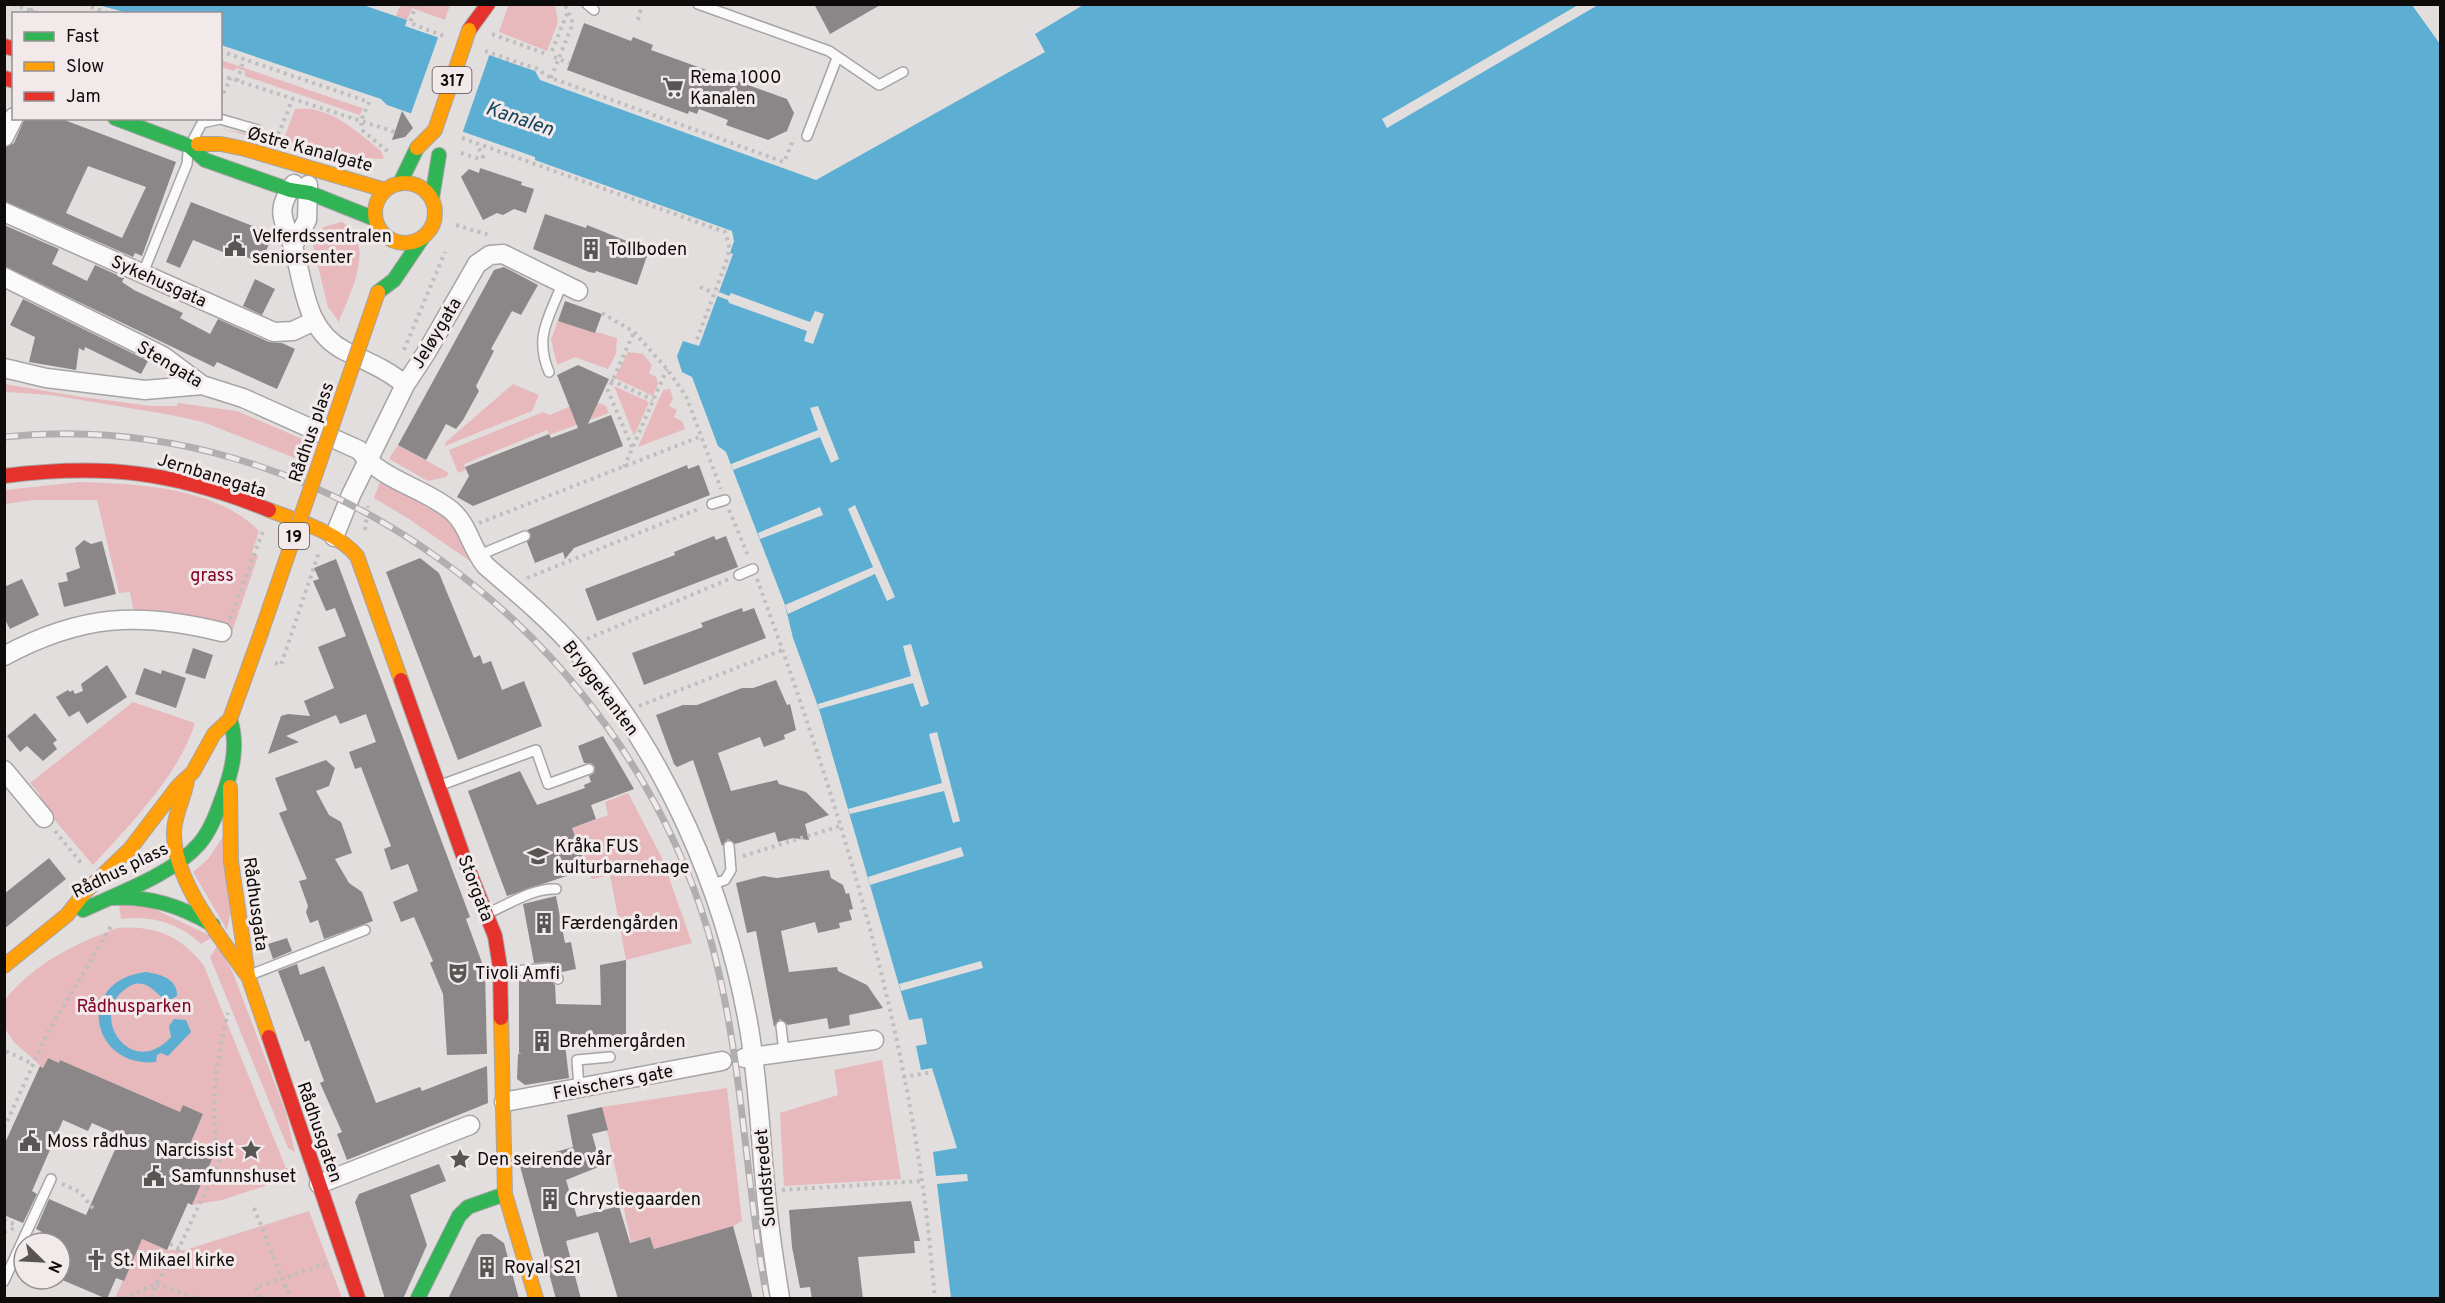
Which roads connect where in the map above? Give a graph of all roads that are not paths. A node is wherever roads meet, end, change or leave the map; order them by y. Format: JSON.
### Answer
{"nodes":[{"id":1,"x":470,"y":4,"type":"edge"},
{"id":2,"x":698,"y":4,"type":"edge"},
{"id":3,"x":488,"y":5,"type":"edge"},
{"id":4,"x":469,"y":30,"type":"junction"},
{"id":5,"x":837,"y":58,"type":"junction"},
{"id":6,"x":903,"y":72,"type":"dead end"},
{"id":7,"x":12,"y":120,"type":"edge"},
{"id":8,"x":121,"y":120,"type":"edge"},
{"id":9,"x":216,"y":120,"type":"edge"},
{"id":10,"x":222,"y":120,"type":"edge"},
{"id":11,"x":180,"y":129,"type":"dead end"},
{"id":12,"x":258,"y":130,"type":"road end"},
{"id":13,"x":435,"y":130,"type":"junction"},
{"id":14,"x":807,"y":136,"type":"road end"},
{"id":15,"x":4,"y":137,"type":"edge"},
{"id":16,"x":189,"y":146,"type":"junction"},
{"id":17,"x":306,"y":168,"type":"junction"},
{"id":18,"x":400,"y":183,"type":"junction"},
{"id":19,"x":290,"y":190,"type":"junction"},
{"id":20,"x":385,"y":190,"type":"junction"},
{"id":21,"x":310,"y":193,"type":"junction"},
{"id":22,"x":432,"y":198,"type":"junction"},
{"id":23,"x":4,"y":212,"type":"edge"},
{"id":24,"x":375,"y":219,"type":"junction"},
{"id":25,"x":385,"y":236,"type":"junction"},
{"id":26,"x":423,"y":237,"type":"junction"},
{"id":27,"x":293,"y":246,"type":"junction"},
{"id":28,"x":380,"y":254,"type":"dead end"},
{"id":29,"x":143,"y":273,"type":"junction"},
{"id":30,"x":376,"y":273,"type":"dead end"},
{"id":31,"x":4,"y":277,"type":"edge"},
{"id":32,"x":570,"y":288,"type":"joint"},
{"id":33,"x":378,"y":292,"type":"junction"},
{"id":34,"x":314,"y":321,"type":"junction"},
{"id":35,"x":4,"y":368,"type":"edge"},
{"id":36,"x":549,"y":372,"type":"dead end"},
{"id":37,"x":202,"y":385,"type":"junction"},
{"id":38,"x":405,"y":385,"type":"junction"},
{"id":39,"x":368,"y":461,"type":"junction"},
{"id":40,"x":4,"y":476,"type":"edge"},
{"id":41,"x":725,"y":501,"type":"road end"},
{"id":42,"x":707,"y":506,"type":"road end"},
{"id":43,"x":525,"y":536,"type":"dead end"},
{"id":44,"x":327,"y":542,"type":"junction"},
{"id":45,"x":477,"y":556,"type":"junction"},
{"id":46,"x":753,"y":569,"type":"road end"},
{"id":47,"x":735,"y":577,"type":"road end"},
{"id":48,"x":222,"y":632,"type":"road end"},
{"id":49,"x":4,"y":656,"type":"edge"},
{"id":50,"x":230,"y":719,"type":"junction"},
{"id":51,"x":589,"y":769,"type":"dead end"},
{"id":52,"x":4,"y":770,"type":"edge"},
{"id":53,"x":230,"y":776,"type":"junction"},
{"id":54,"x":187,"y":781,"type":"junction"},
{"id":55,"x":548,"y":784,"type":"junction"},
{"id":56,"x":439,"y":786,"type":"junction"},
{"id":57,"x":538,"y":788,"type":"dead end"},
{"id":58,"x":44,"y":818,"type":"road end"},
{"id":59,"x":729,"y":846,"type":"dead end"},
{"id":60,"x":179,"y":862,"type":"junction"},
{"id":61,"x":710,"y":885,"type":"junction"},
{"id":62,"x":556,"y":889,"type":"dead end"},
{"id":63,"x":107,"y":898,"type":"junction"},
{"id":64,"x":486,"y":913,"type":"junction"},
{"id":65,"x":67,"y":915,"type":"junction"},
{"id":66,"x":213,"y":926,"type":"junction"},
{"id":67,"x":365,"y":930,"type":"dead end"},
{"id":68,"x":4,"y":966,"type":"edge"},
{"id":69,"x":500,"y":972,"type":"junction"},
{"id":70,"x":248,"y":976,"type":"junction"},
{"id":71,"x":558,"y":979,"type":"dead end"},
{"id":72,"x":781,"y":1026,"type":"dead end"},
{"id":73,"x":874,"y":1040,"type":"dead end"},
{"id":74,"x":784,"y":1052,"type":"junction"},
{"id":75,"x":610,"y":1057,"type":"dead end"},
{"id":76,"x":748,"y":1057,"type":"junction"},
{"id":77,"x":722,"y":1061,"type":"dead end"},
{"id":78,"x":579,"y":1088,"type":"junction"},
{"id":79,"x":504,"y":1102,"type":"junction"},
{"id":80,"x":470,"y":1125,"type":"dead end"},
{"id":81,"x":51,"y":1179,"type":"road end"},
{"id":82,"x":315,"y":1186,"type":"junction"},
{"id":83,"x":505,"y":1194,"type":"junction"},
{"id":84,"x":4,"y":1281,"type":"edge"},
{"id":85,"x":358,"y":1299,"type":"edge"},
{"id":86,"x":418,"y":1299,"type":"edge"},
{"id":87,"x":536,"y":1299,"type":"edge"},
{"id":88,"x":780,"y":1299,"type":"edge"}],
"edges":[{"from":1,"to":4,"type":"main road","number":"317"},
{"from":2,"to":5,"type":"lane"},
{"from":3,"to":4,"type":"main road","number":"317"},
{"from":4,"to":13,"type":"main road","number":"317","bridge":true},
{"from":5,"to":6,"type":"lane"},
{"from":5,"to":14,"type":"lane"},
{"from":7,"to":15,"type":"street"},
{"from":8,"to":16,"type":"main road","name":"Østre Kanalgate"},
{"from":9,"to":16,"type":"lane"},
{"from":10,"to":12,"type":"lane"},
{"from":11,"to":16,"type":"main road"},
{"from":13,"to":18,"type":"main road","number":"317","bridge":true},
{"from":13,"to":22,"type":"main road","number":"317"},
{"from":16,"to":17,"type":"main road","name":"Østre Kanalgate"},
{"from":16,"to":19,"type":"main road","name":"Østre Kanalgate"},
{"from":16,"to":29,"type":"lane"},
{"from":17,"to":19,"type":"street"},
{"from":17,"to":20,"type":"main road","name":"Østre Kanalgate"},
{"from":17,"to":21,"type":"street"},
{"from":18,"to":20,"type":"main road"},
{"from":18,"to":22,"type":"main road"},
{"from":19,"to":21,"type":"main road","name":"Østre Kanalgate"},
{"from":19,"to":27,"type":"street"},
{"from":20,"to":24,"type":"main road"},
{"from":21,"to":24,"type":"main road","name":"Østre Kanalgate"},
{"from":21,"to":27,"type":"street"},
{"from":22,"to":26,"type":"main road"},
{"from":23,"to":29,"type":"street","name":"Sykehusgata"},
{"from":24,"to":25,"type":"main road"},
{"from":25,"to":26,"type":"main road"},
{"from":25,"to":28,"type":"main road"},
{"from":26,"to":33,"type":"main road"},
{"from":27,"to":34,"type":"street"},
{"from":29,"to":34,"type":"street","name":"Sykehusgata"},
{"from":30,"to":33,"type":"main road","name":"Rådhus plass","number":"19"},
{"from":31,"to":37,"type":"street","name":"Stengata"},
{"from":32,"to":36,"type":"lane"},
{"from":32,"to":38,"type":"street","name":"Jeløygata"},
{"from":33,"to":50,"type":"main road","name":"Rådhus plass","number":"19","bridge":true},
{"from":34,"to":38,"type":"street"},
{"from":35,"to":37,"type":"street"},
{"from":37,"to":39,"type":"street","name":"Stengata"},
{"from":38,"to":39,"type":"street","name":"Jeløygata"},
{"from":39,"to":44,"type":"street","name":"Jeløygata"},
{"from":39,"to":45,"type":"street","name":"Bryggekanten"},
{"from":40,"to":44,"type":"main road","name":"Jernbanegata"},
{"from":41,"to":42,"type":"lane"},
{"from":43,"to":45,"type":"lane"},
{"from":44,"to":56,"type":"main road","name":"Storgata"},
{"from":45,"to":61,"type":"street","name":"Bryggekanten"},
{"from":46,"to":47,"type":"lane"},
{"from":48,"to":49,"type":"street"},
{"from":50,"to":53,"type":"main road","name":"Rådhus plass","number":"19"},
{"from":50,"to":54,"type":"main road","name":"Rådhus plass","number":"19"},
{"from":51,"to":55,"type":"lane"},
{"from":52,"to":58,"type":"street"},
{"from":53,"to":60,"type":"main road","name":"Rådhus plass","number":"19"},
{"from":53,"to":70,"type":"main road","name":"Rådhusgata"},
{"from":54,"to":60,"type":"main road","name":"Rådhusgata"},
{"from":54,"to":65,"type":"main road","name":"Rådhus plass","number":"19"},
{"from":55,"to":56,"type":"lane"},
{"from":55,"to":57,"type":"lane"},
{"from":56,"to":64,"type":"main road","name":"Storgata"},
{"from":59,"to":61,"type":"lane"},
{"from":60,"to":63,"type":"main road","name":"Rådhus plass","number":"19"},
{"from":60,"to":66,"type":"main road","name":"Rådhusgata"},
{"from":61,"to":76,"type":"street","name":"Bryggekanten"},
{"from":62,"to":64,"type":"lane"},
{"from":63,"to":65,"type":"main road","name":"Rådhus plass","number":"19"},
{"from":63,"to":66,"type":"main road","name":"Rådhusgata"},
{"from":64,"to":69,"type":"main road","name":"Storgata"},
{"from":65,"to":68,"type":"main road","number":"19"},
{"from":66,"to":70,"type":"main road","name":"Rådhusgata"},
{"from":67,"to":70,"type":"lane"},
{"from":69,"to":71,"type":"lane"},
{"from":69,"to":79,"type":"main road","name":"Storgata"},
{"from":70,"to":82,"type":"main road","name":"Rådhusgaten"},
{"from":72,"to":74,"type":"lane"},
{"from":73,"to":74,"type":"street"},
{"from":74,"to":76,"type":"street"},
{"from":75,"to":78,"type":"lane"},
{"from":76,"to":88,"type":"street","name":"Sundstredet"},
{"from":77,"to":78,"type":"street","name":"Fleischers gate"},
{"from":78,"to":79,"type":"street","name":"Fleischers gate"},
{"from":79,"to":83,"type":"main road","name":"Storgata"},
{"from":80,"to":82,"type":"street"},
{"from":81,"to":84,"type":"lane"},
{"from":82,"to":85,"type":"main road","name":"Rådhusgaten"},
{"from":83,"to":86,"type":"main road"},
{"from":83,"to":87,"type":"main road","name":"Storgata"}]}
